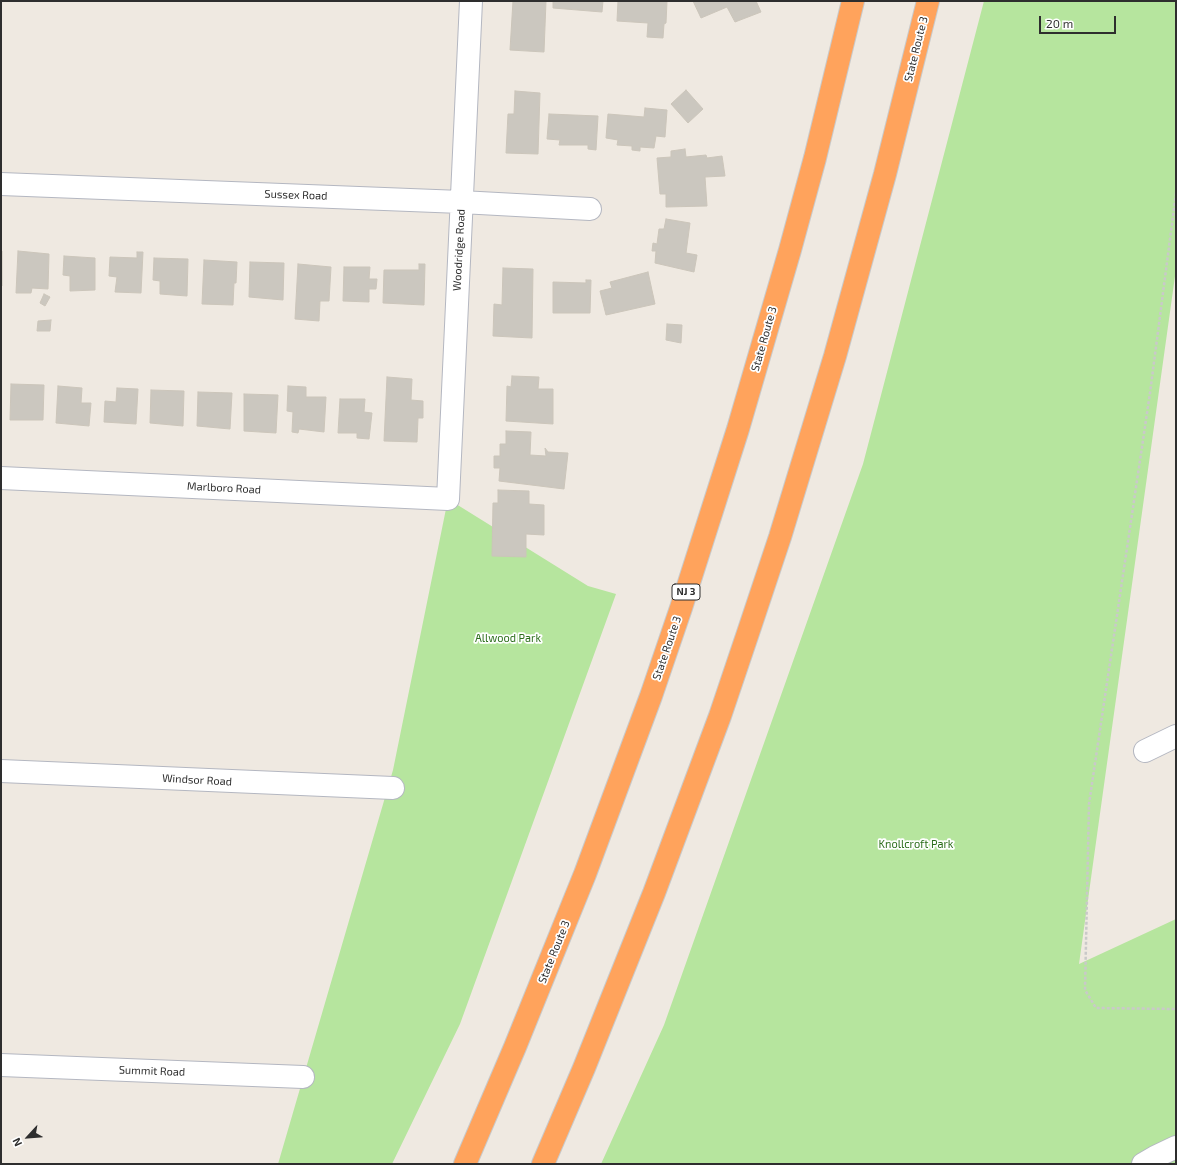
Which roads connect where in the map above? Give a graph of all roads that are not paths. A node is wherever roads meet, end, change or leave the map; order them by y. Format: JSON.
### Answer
{"nodes":[{"id":1,"x":471,"y":1,"type":"edge"},
{"id":2,"x":853,"y":1,"type":"edge"},
{"id":3,"x":928,"y":1,"type":"edge"},
{"id":4,"x":1,"y":184,"type":"edge"},
{"id":5,"x":461,"y":202,"type":"junction"},
{"id":6,"x":590,"y":209,"type":"dead end"},
{"id":7,"x":1,"y":478,"type":"edge"},
{"id":8,"x":448,"y":499,"type":"joint"},
{"id":9,"x":1176,"y":736,"type":"edge"},
{"id":10,"x":1145,"y":751,"type":"dead end"},
{"id":11,"x":1,"y":772,"type":"edge"},
{"id":12,"x":393,"y":788,"type":"dead end"},
{"id":13,"x":1,"y":1065,"type":"edge"},
{"id":14,"x":303,"y":1078,"type":"dead end"},
{"id":15,"x":1176,"y":1147,"type":"edge"},
{"id":16,"x":465,"y":1164,"type":"edge"},
{"id":17,"x":543,"y":1164,"type":"edge"},
{"id":18,"x":1143,"y":1164,"type":"edge"}],
"edges":[{"from":1,"to":5,"type":"street","name":"Woodridge Road"},
{"from":2,"to":16,"type":"highway","name":"State Route 3","number":"NJ 3"},
{"from":3,"to":17,"type":"highway","name":"State Route 3"},
{"from":4,"to":5,"type":"street","name":"Sussex Road"},
{"from":5,"to":6,"type":"street","name":"Sussex Road"},
{"from":5,"to":8,"type":"street","name":"Woodridge Road"},
{"from":7,"to":8,"type":"street","name":"Marlboro Road"},
{"from":9,"to":10,"type":"street"},
{"from":11,"to":12,"type":"street","name":"Windsor Road"},
{"from":13,"to":14,"type":"street","name":"Summit Road"},
{"from":15,"to":18,"type":"street"}]}
